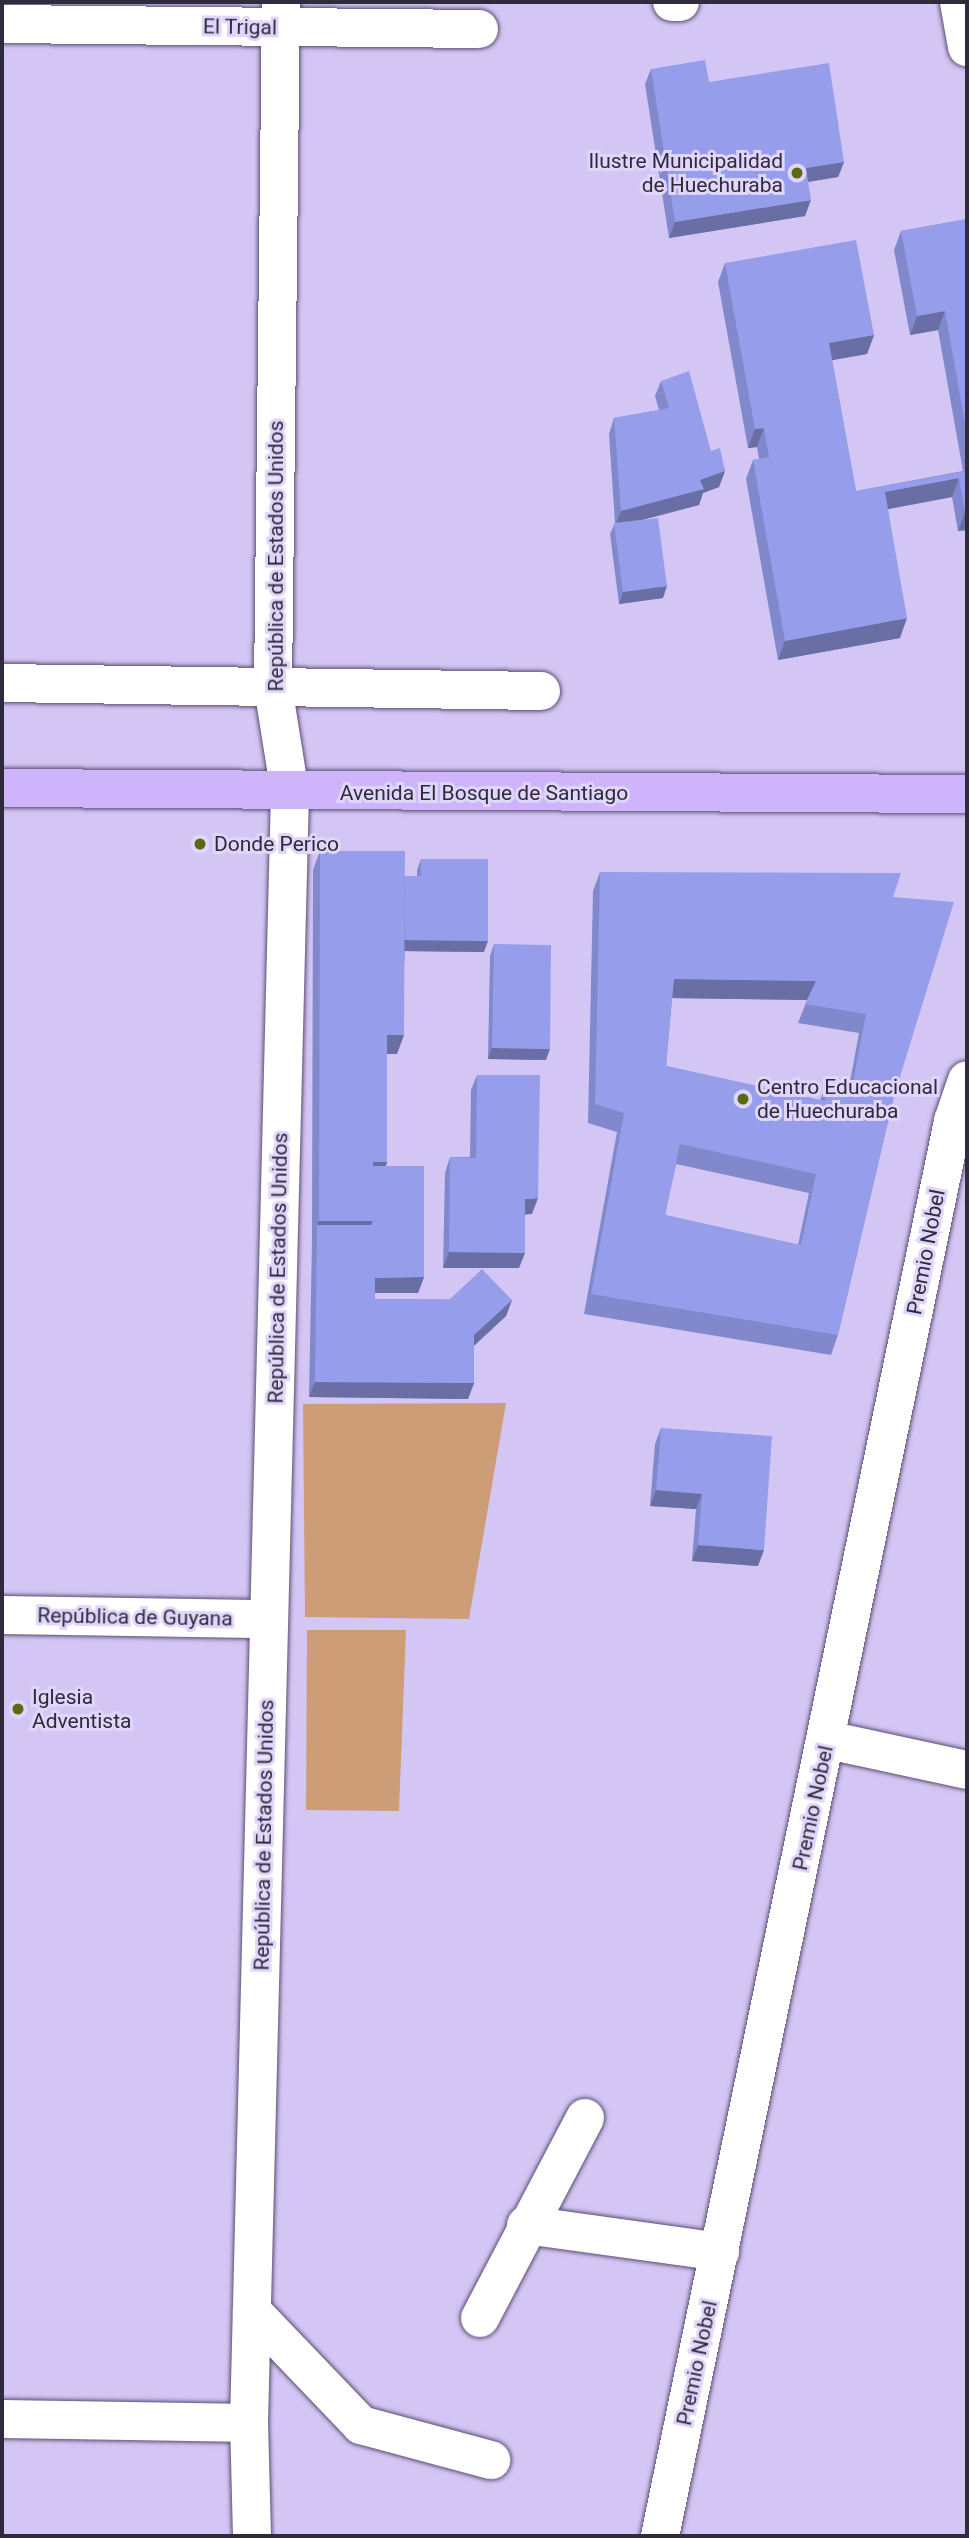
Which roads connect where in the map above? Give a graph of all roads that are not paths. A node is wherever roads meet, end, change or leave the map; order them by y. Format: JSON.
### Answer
{"nodes":[{"id":1,"x":672,"y":2,"type":"edge"},
{"id":2,"x":680,"y":2,"type":"edge"},
{"id":3,"x":959,"y":2,"type":"edge"},
{"id":4,"x":281,"y":15,"type":"edge"},
{"id":5,"x":2,"y":24,"type":"edge"},
{"id":6,"x":479,"y":29,"type":"dead end"},
{"id":7,"x":967,"y":47,"type":"edge"},
{"id":8,"x":2,"y":682,"type":"edge"},
{"id":9,"x":273,"y":687,"type":"junction"},
{"id":10,"x":541,"y":691,"type":"dead end"},
{"id":11,"x":2,"y":788,"type":"edge"},
{"id":12,"x":290,"y":793,"type":"junction"},
{"id":13,"x":967,"y":794,"type":"edge"},
{"id":14,"x":967,"y":1080,"type":"edge"},
{"id":15,"x":2,"y":1615,"type":"edge"},
{"id":16,"x":269,"y":1619,"type":"junction"},
{"id":17,"x":828,"y":1740,"type":"junction"},
{"id":18,"x":967,"y":1770,"type":"edge"},
{"id":19,"x":585,"y":2118,"type":"dead end"},
{"id":20,"x":526,"y":2225,"type":"junction"},
{"id":21,"x":720,"y":2252,"type":"junction"},
{"id":22,"x":252,"y":2311,"type":"junction"},
{"id":23,"x":480,"y":2318,"type":"dead end"},
{"id":24,"x":2,"y":2419,"type":"edge"},
{"id":25,"x":249,"y":2423,"type":"junction"},
{"id":26,"x":491,"y":2460,"type":"dead end"},
{"id":27,"x":251,"y":2536,"type":"edge"},
{"id":28,"x":660,"y":2536,"type":"edge"}],
"edges":[{"from":1,"to":2,"type":"street"},
{"from":3,"to":7,"type":"street"},
{"from":4,"to":5,"type":"street","name":"El Trigal"},
{"from":4,"to":6,"type":"street","name":"El Trigal"},
{"from":4,"to":9,"type":"street","name":"República de Estados Unidos"},
{"from":8,"to":9,"type":"street"},
{"from":9,"to":10,"type":"street"},
{"from":9,"to":12,"type":"street","name":"República de Estados Unidos"},
{"from":11,"to":12,"type":"main road","name":"Avenida El Bosque de Santiago"},
{"from":12,"to":13,"type":"main road","name":"Avenida El Bosque de Santiago"},
{"from":12,"to":16,"type":"street","name":"República de Estados Unidos"},
{"from":14,"to":17,"type":"street","name":"Premio Nobel"},
{"from":15,"to":16,"type":"street","name":"República de Guyana"},
{"from":16,"to":22,"type":"street","name":"República de Estados Unidos"},
{"from":17,"to":18,"type":"street"},
{"from":17,"to":21,"type":"street","name":"Premio Nobel"},
{"from":19,"to":20,"type":"street"},
{"from":20,"to":21,"type":"street"},
{"from":20,"to":23,"type":"street"},
{"from":21,"to":28,"type":"street","name":"Premio Nobel"},
{"from":22,"to":25,"type":"street","name":"República de Estados Unidos"},
{"from":22,"to":26,"type":"street"},
{"from":24,"to":25,"type":"street"},
{"from":25,"to":27,"type":"street","name":"República de Estados Unidos"}]}
